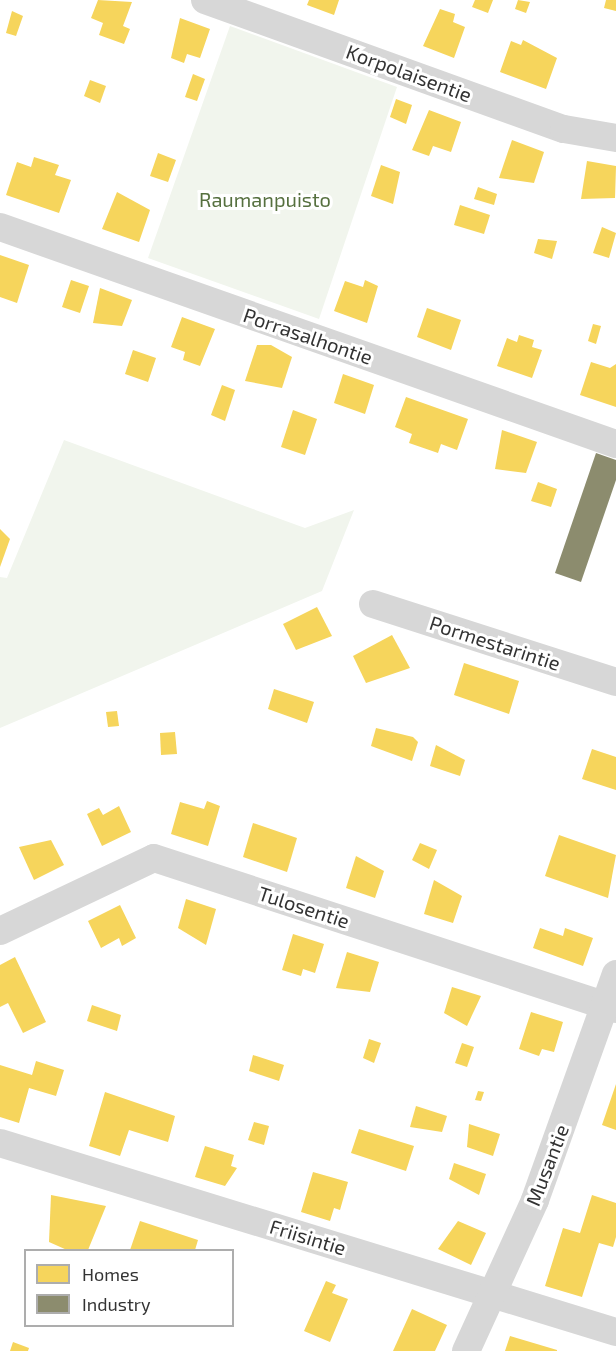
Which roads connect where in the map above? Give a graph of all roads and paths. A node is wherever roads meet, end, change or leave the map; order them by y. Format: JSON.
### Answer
{"nodes":[{"id":1,"x":205,"y":0,"type":"edge"},
{"id":2,"x":616,"y":138,"type":"edge"},
{"id":3,"x":0,"y":227,"type":"edge"},
{"id":4,"x":616,"y":444,"type":"edge"},
{"id":5,"x":374,"y":604,"type":"dead end"},
{"id":6,"x":616,"y":682,"type":"edge"},
{"id":7,"x":0,"y":931,"type":"edge"},
{"id":8,"x":616,"y":974,"type":"edge"},
{"id":9,"x":610,"y":1007,"type":"edge"},
{"id":10,"x":0,"y":1143,"type":"edge"},
{"id":11,"x":492,"y":1294,"type":"junction"},
{"id":12,"x":616,"y":1332,"type":"edge"},
{"id":13,"x":466,"y":1351,"type":"edge"}],
"edges":[{"from":1,"to":2,"type":"street","name":"Korpolaisentie"},
{"from":3,"to":4,"type":"street","name":"Porrasalhontie"},
{"from":5,"to":6,"type":"street","name":"Pormestarintie"},
{"from":7,"to":9,"type":"street","name":"Tulosentie"},
{"from":8,"to":9,"type":"street","name":"Musantie"},
{"from":9,"to":11,"type":"street","name":"Musantie"},
{"from":10,"to":11,"type":"street","name":"Friisintie"},
{"from":11,"to":12,"type":"street","name":"Friisintie"},
{"from":11,"to":13,"type":"street","name":"Musantie"}]}
